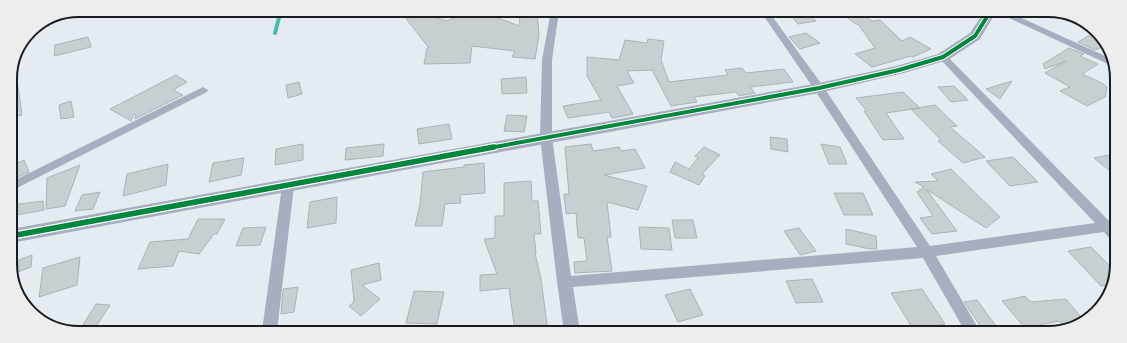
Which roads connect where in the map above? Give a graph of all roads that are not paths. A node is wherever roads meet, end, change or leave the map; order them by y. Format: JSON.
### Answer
{"nodes":[{"id":1,"x":554,"y":17,"type":"edge"},
{"id":2,"x":769,"y":17,"type":"edge"},
{"id":3,"x":987,"y":17,"type":"edge"},
{"id":4,"x":1011,"y":17,"type":"edge"},
{"id":5,"x":943,"y":57,"type":"junction"},
{"id":6,"x":1107,"y":60,"type":"edge"},
{"id":7,"x":819,"y":88,"type":"junction"},
{"id":8,"x":203,"y":90,"type":"dead end"},
{"id":9,"x":546,"y":137,"type":"junction"},
{"id":10,"x":17,"y":184,"type":"edge"},
{"id":11,"x":288,"y":186,"type":"junction"},
{"id":12,"x":1110,"y":227,"type":"edge"},
{"id":13,"x":1110,"y":229,"type":"edge"},
{"id":14,"x":17,"y":235,"type":"edge"},
{"id":15,"x":927,"y":252,"type":"junction"},
{"id":16,"x":564,"y":282,"type":"junction"},
{"id":17,"x":270,"y":326,"type":"edge"},
{"id":18,"x":571,"y":326,"type":"edge"},
{"id":19,"x":970,"y":326,"type":"edge"}],
"edges":[{"from":1,"to":9,"type":"street"},
{"from":2,"to":7,"type":"street"},
{"from":3,"to":5,"type":"street"},
{"from":4,"to":6,"type":"street"},
{"from":5,"to":7,"type":"street"},
{"from":5,"to":12,"type":"street"},
{"from":7,"to":9,"type":"street"},
{"from":7,"to":15,"type":"street"},
{"from":8,"to":10,"type":"street"},
{"from":9,"to":11,"type":"street"},
{"from":9,"to":16,"type":"street"},
{"from":11,"to":14,"type":"street"},
{"from":11,"to":17,"type":"street"},
{"from":13,"to":15,"type":"street"},
{"from":15,"to":16,"type":"street"},
{"from":15,"to":19,"type":"street"},
{"from":16,"to":18,"type":"street"}]}
